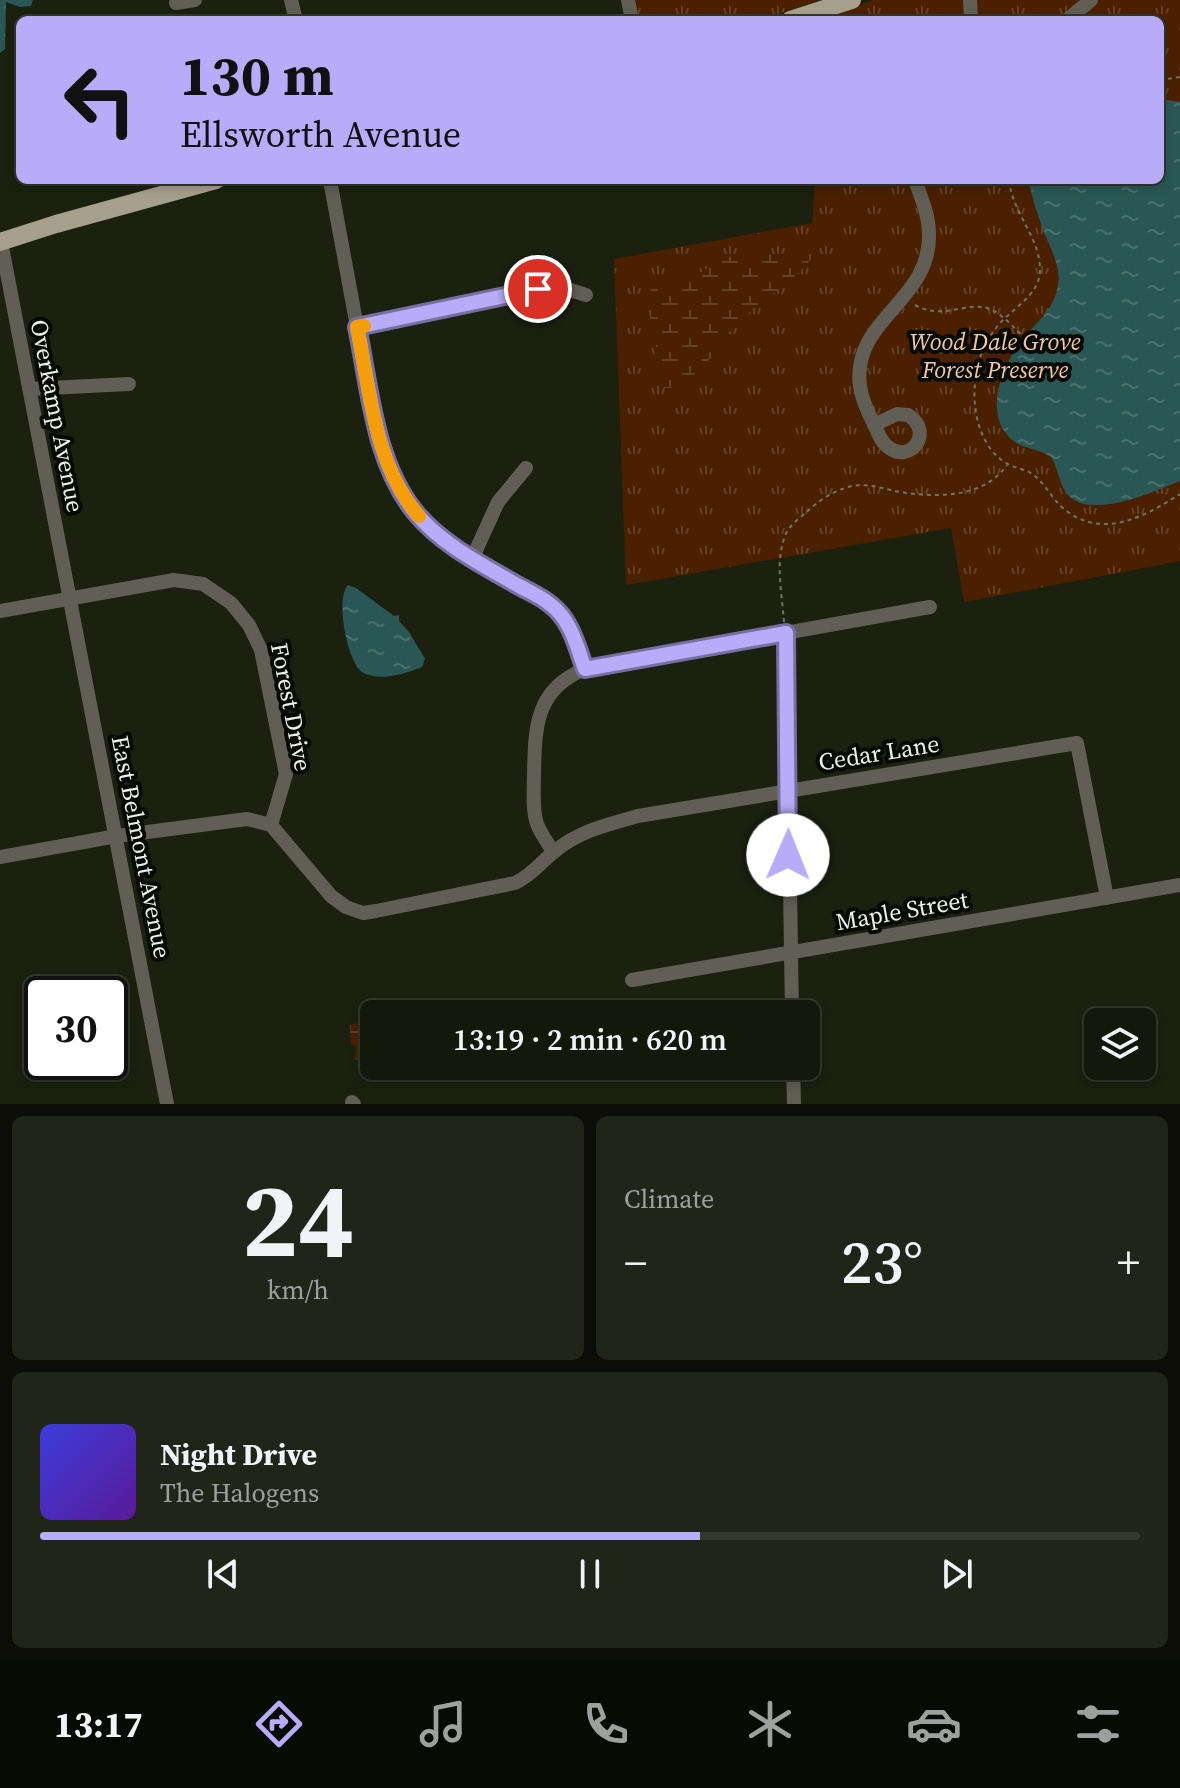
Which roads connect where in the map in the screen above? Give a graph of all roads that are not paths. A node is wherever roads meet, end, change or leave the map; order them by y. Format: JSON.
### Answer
{"nodes":[{"id":1,"x":195,"y":0,"type":"edge"},
{"id":2,"x":852,"y":0,"type":"edge"},
{"id":3,"x":1091,"y":0,"type":"edge"},
{"id":4,"x":176,"y":3,"type":"dead end"},
{"id":5,"x":802,"y":16,"type":"edge"},
{"id":6,"x":1072,"y":16,"type":"edge"},
{"id":7,"x":201,"y":184,"type":"edge"},
{"id":8,"x":331,"y":184,"type":"edge"},
{"id":9,"x":917,"y":184,"type":"edge"},
{"id":10,"x":1,"y":242,"type":"edge"},
{"id":11,"x":586,"y":295,"type":"dead end"},
{"id":12,"x":357,"y":327,"type":"junction"},
{"id":13,"x":129,"y":384,"type":"dead end"},
{"id":14,"x":29,"y":389,"type":"junction"},
{"id":15,"x":874,"y":425,"type":"dead end"},
{"id":16,"x":526,"y":468,"type":"dead end"},
{"id":17,"x":472,"y":559,"type":"junction"},
{"id":18,"x":68,"y":598,"type":"junction"},
{"id":19,"x":930,"y":607,"type":"dead end"},
{"id":20,"x":0,"y":611,"type":"edge"},
{"id":21,"x":786,"y":633,"type":"junction"},
{"id":22,"x":585,"y":669,"type":"junction"},
{"id":23,"x":789,"y":790,"type":"junction"},
{"id":24,"x":271,"y":825,"type":"junction"},
{"id":25,"x":117,"y":836,"type":"junction"},
{"id":26,"x":553,"y":852,"type":"junction"},
{"id":27,"x":0,"y":857,"type":"edge"},
{"id":28,"x":1180,"y":885,"type":"edge"},
{"id":29,"x":1107,"y":898,"type":"junction"},
{"id":30,"x":790,"y":953,"type":"junction"},
{"id":31,"x":632,"y":980,"type":"dead end"},
{"id":32,"x":792,"y":1000,"type":"edge"},
{"id":33,"x":793,"y":1080,"type":"edge"},
{"id":34,"x":167,"y":1104,"type":"edge"},
{"id":35,"x":794,"y":1104,"type":"edge"}],
"edges":[{"from":1,"to":4,"type":"street"},
{"from":2,"to":5,"type":"main road"},
{"from":3,"to":6,"type":"street"},
{"from":7,"to":10,"type":"main road"},
{"from":8,"to":12,"type":"street"},
{"from":9,"to":15,"type":"street"},
{"from":10,"to":14,"type":"street","name":"Overkamp Avenue"},
{"from":11,"to":12,"type":"street"},
{"from":12,"to":17,"type":"street"},
{"from":13,"to":14,"type":"street"},
{"from":14,"to":18,"type":"street","name":"Overkamp Avenue"},
{"from":16,"to":17,"type":"street"},
{"from":17,"to":22,"type":"street"},
{"from":18,"to":20,"type":"street","name":"Forest Drive"},
{"from":18,"to":24,"type":"street","name":"Forest Drive"},
{"from":18,"to":25,"type":"street","name":"East Belmont Avenue"},
{"from":19,"to":21,"type":"street"},
{"from":21,"to":22,"type":"street"},
{"from":21,"to":23,"type":"street"},
{"from":22,"to":26,"type":"street"},
{"from":23,"to":26,"type":"street","name":"Cedar Lane"},
{"from":23,"to":29,"type":"street","name":"Cedar Lane"},
{"from":23,"to":30,"type":"street"},
{"from":24,"to":25,"type":"street"},
{"from":24,"to":26,"type":"street","name":"Cedar Lane"},
{"from":25,"to":27,"type":"street"},
{"from":25,"to":34,"type":"street","name":"East Belmont Avenue"},
{"from":28,"to":29,"type":"street","name":"Maple Street"},
{"from":29,"to":30,"type":"street","name":"Maple Street"},
{"from":30,"to":31,"type":"street","name":"Maple Street"},
{"from":30,"to":32,"type":"street"},
{"from":33,"to":35,"type":"street"}]}
